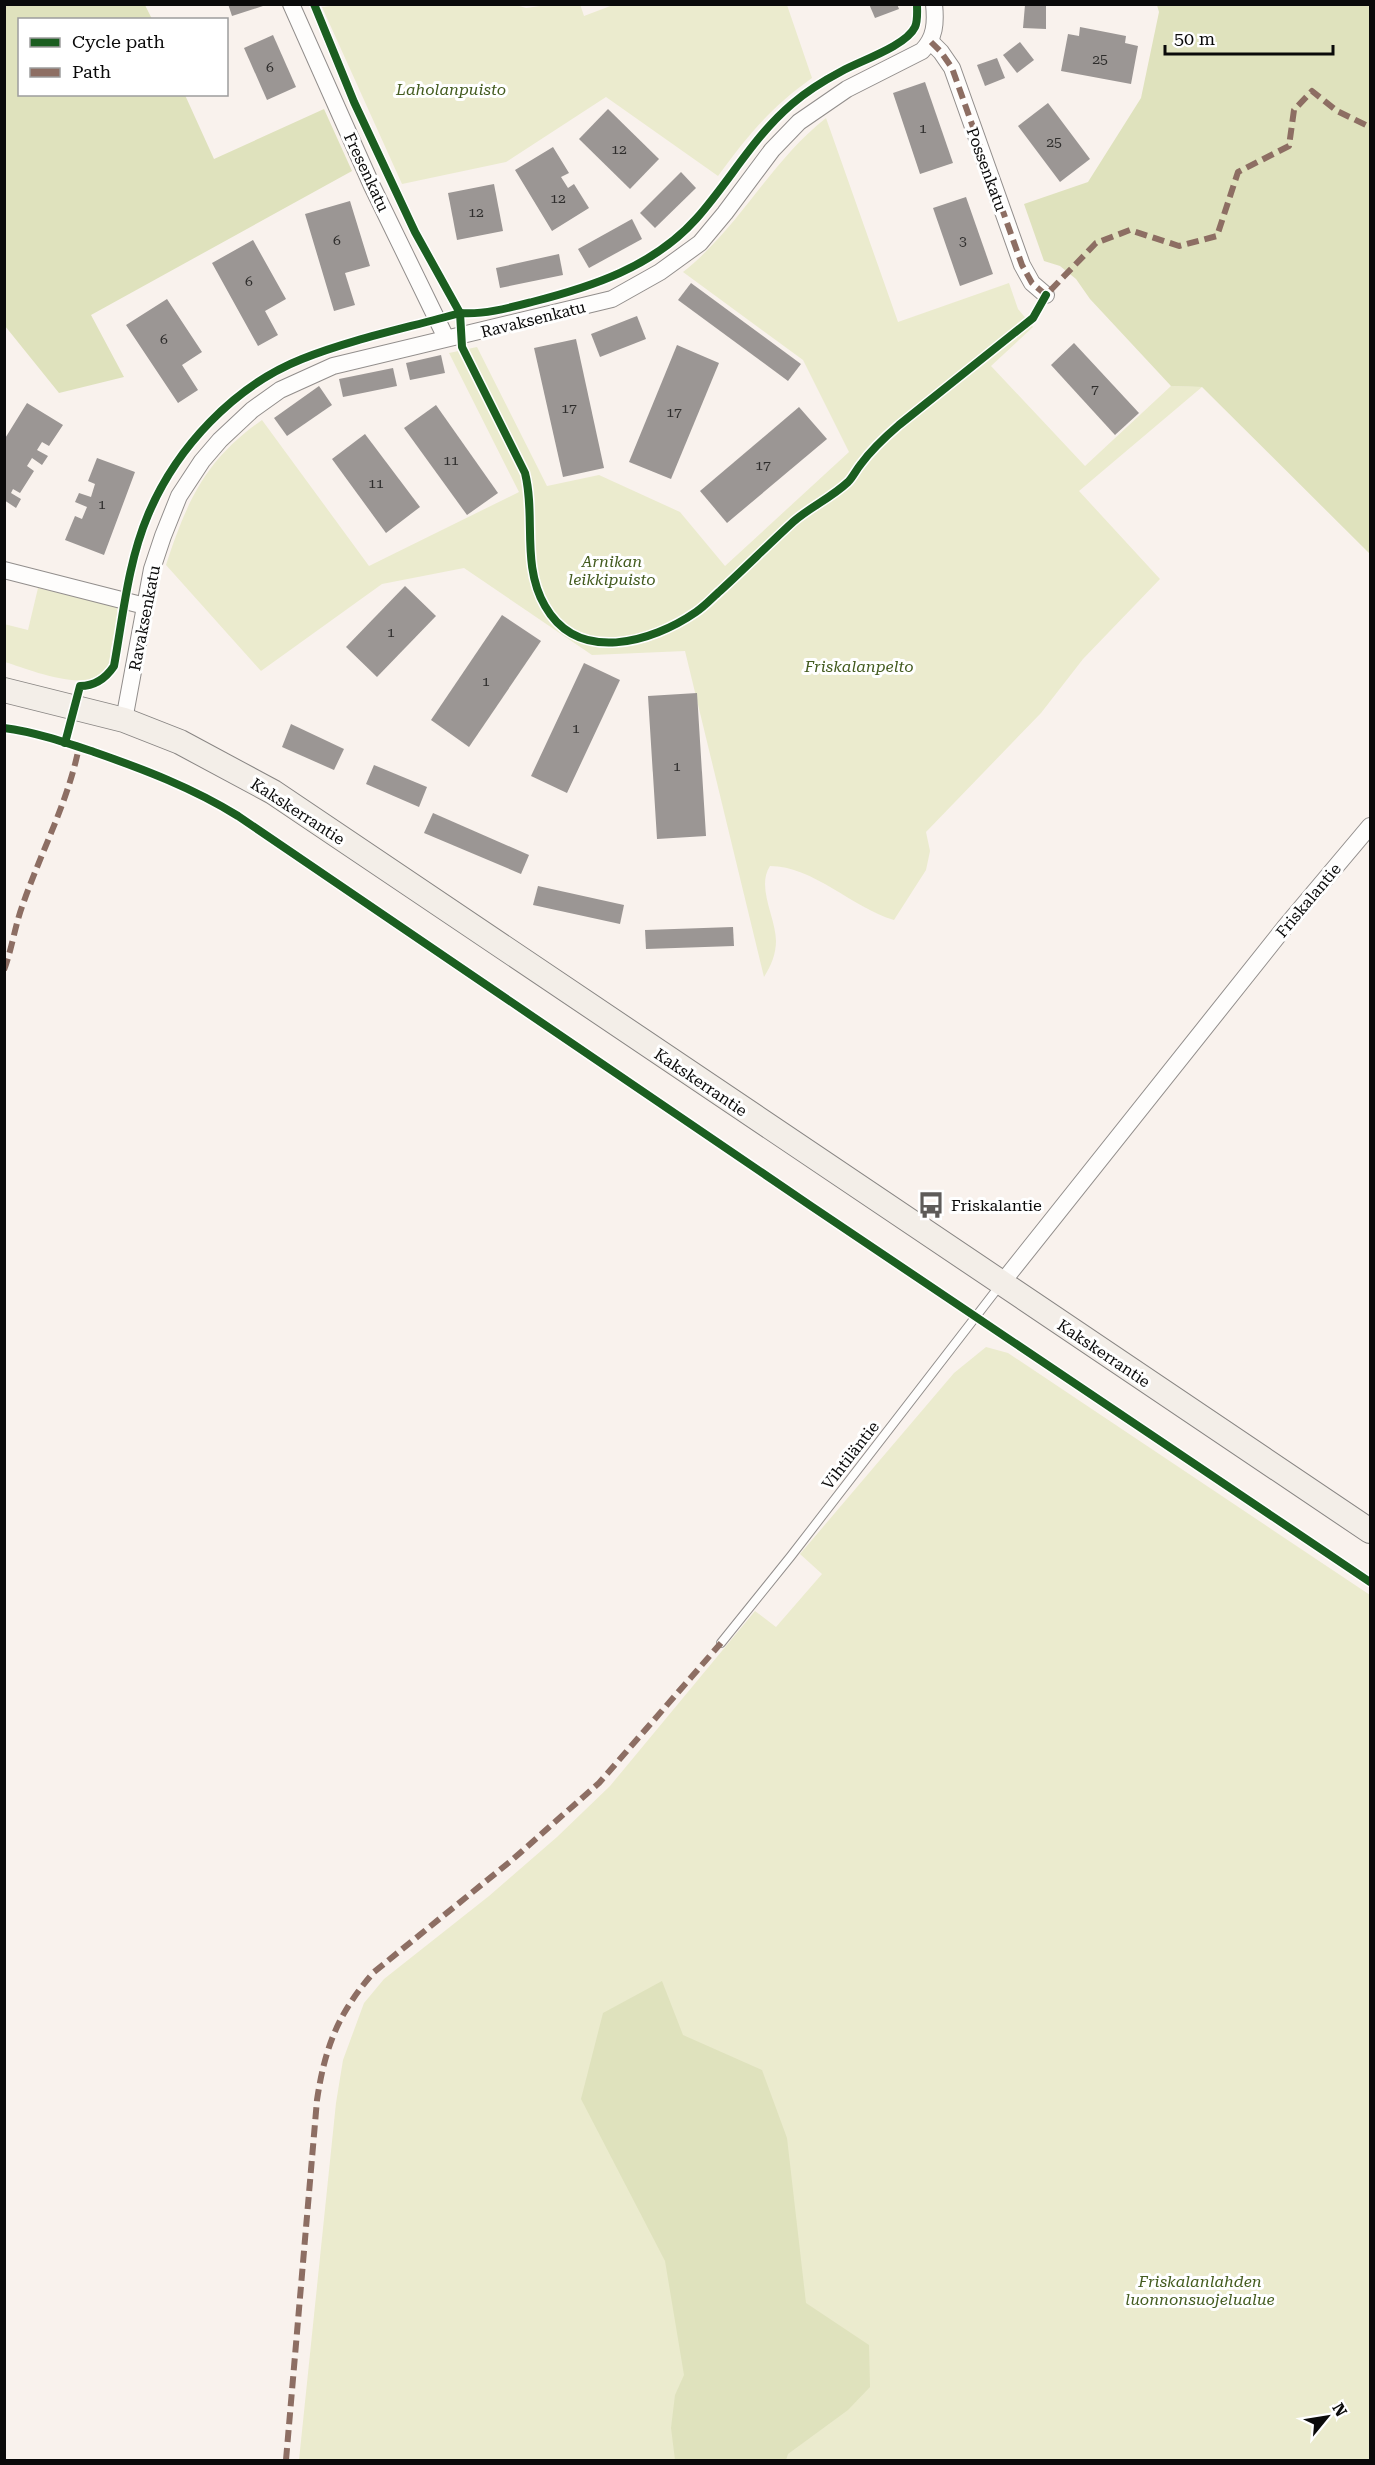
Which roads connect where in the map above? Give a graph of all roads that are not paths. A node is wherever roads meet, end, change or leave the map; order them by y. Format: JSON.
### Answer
{"nodes":[{"id":1,"x":291,"y":4,"type":"edge"},
{"id":2,"x":934,"y":4,"type":"edge"},
{"id":3,"x":930,"y":42,"type":"junction"},
{"id":4,"x":1046,"y":295,"type":"dead end"},
{"id":5,"x":446,"y":338,"type":"junction"},
{"id":6,"x":4,"y":570,"type":"edge"},
{"id":7,"x":145,"y":606,"type":"junction"},
{"id":8,"x":4,"y":690,"type":"edge"},
{"id":9,"x":124,"y":720,"type":"junction"},
{"id":10,"x":1368,"y":832,"type":"edge"},
{"id":11,"x":1001,"y":1284,"type":"junction"},
{"id":12,"x":1371,"y":1532,"type":"edge"},
{"id":13,"x":721,"y":1643,"type":"dead end"}],
"edges":[{"from":1,"to":5,"type":"street","name":"Fresenkatu"},
{"from":2,"to":3,"type":"street"},
{"from":3,"to":4,"type":"street","name":"Possenkatu"},
{"from":3,"to":5,"type":"street","name":"Ravaksenkatu"},
{"from":5,"to":7,"type":"street","name":"Ravaksenkatu"},
{"from":6,"to":7,"type":"street"},
{"from":7,"to":9,"type":"street","name":"Ravaksenkatu"},
{"from":8,"to":9,"type":"main road","name":"Kakskerrantie"},
{"from":9,"to":11,"type":"main road","name":"Kakskerrantie"},
{"from":10,"to":11,"type":"street","name":"Friskalantie"},
{"from":11,"to":12,"type":"main road","name":"Kakskerrantie"},
{"from":11,"to":13,"type":"lane","name":"Vihtiläntie"}]}
